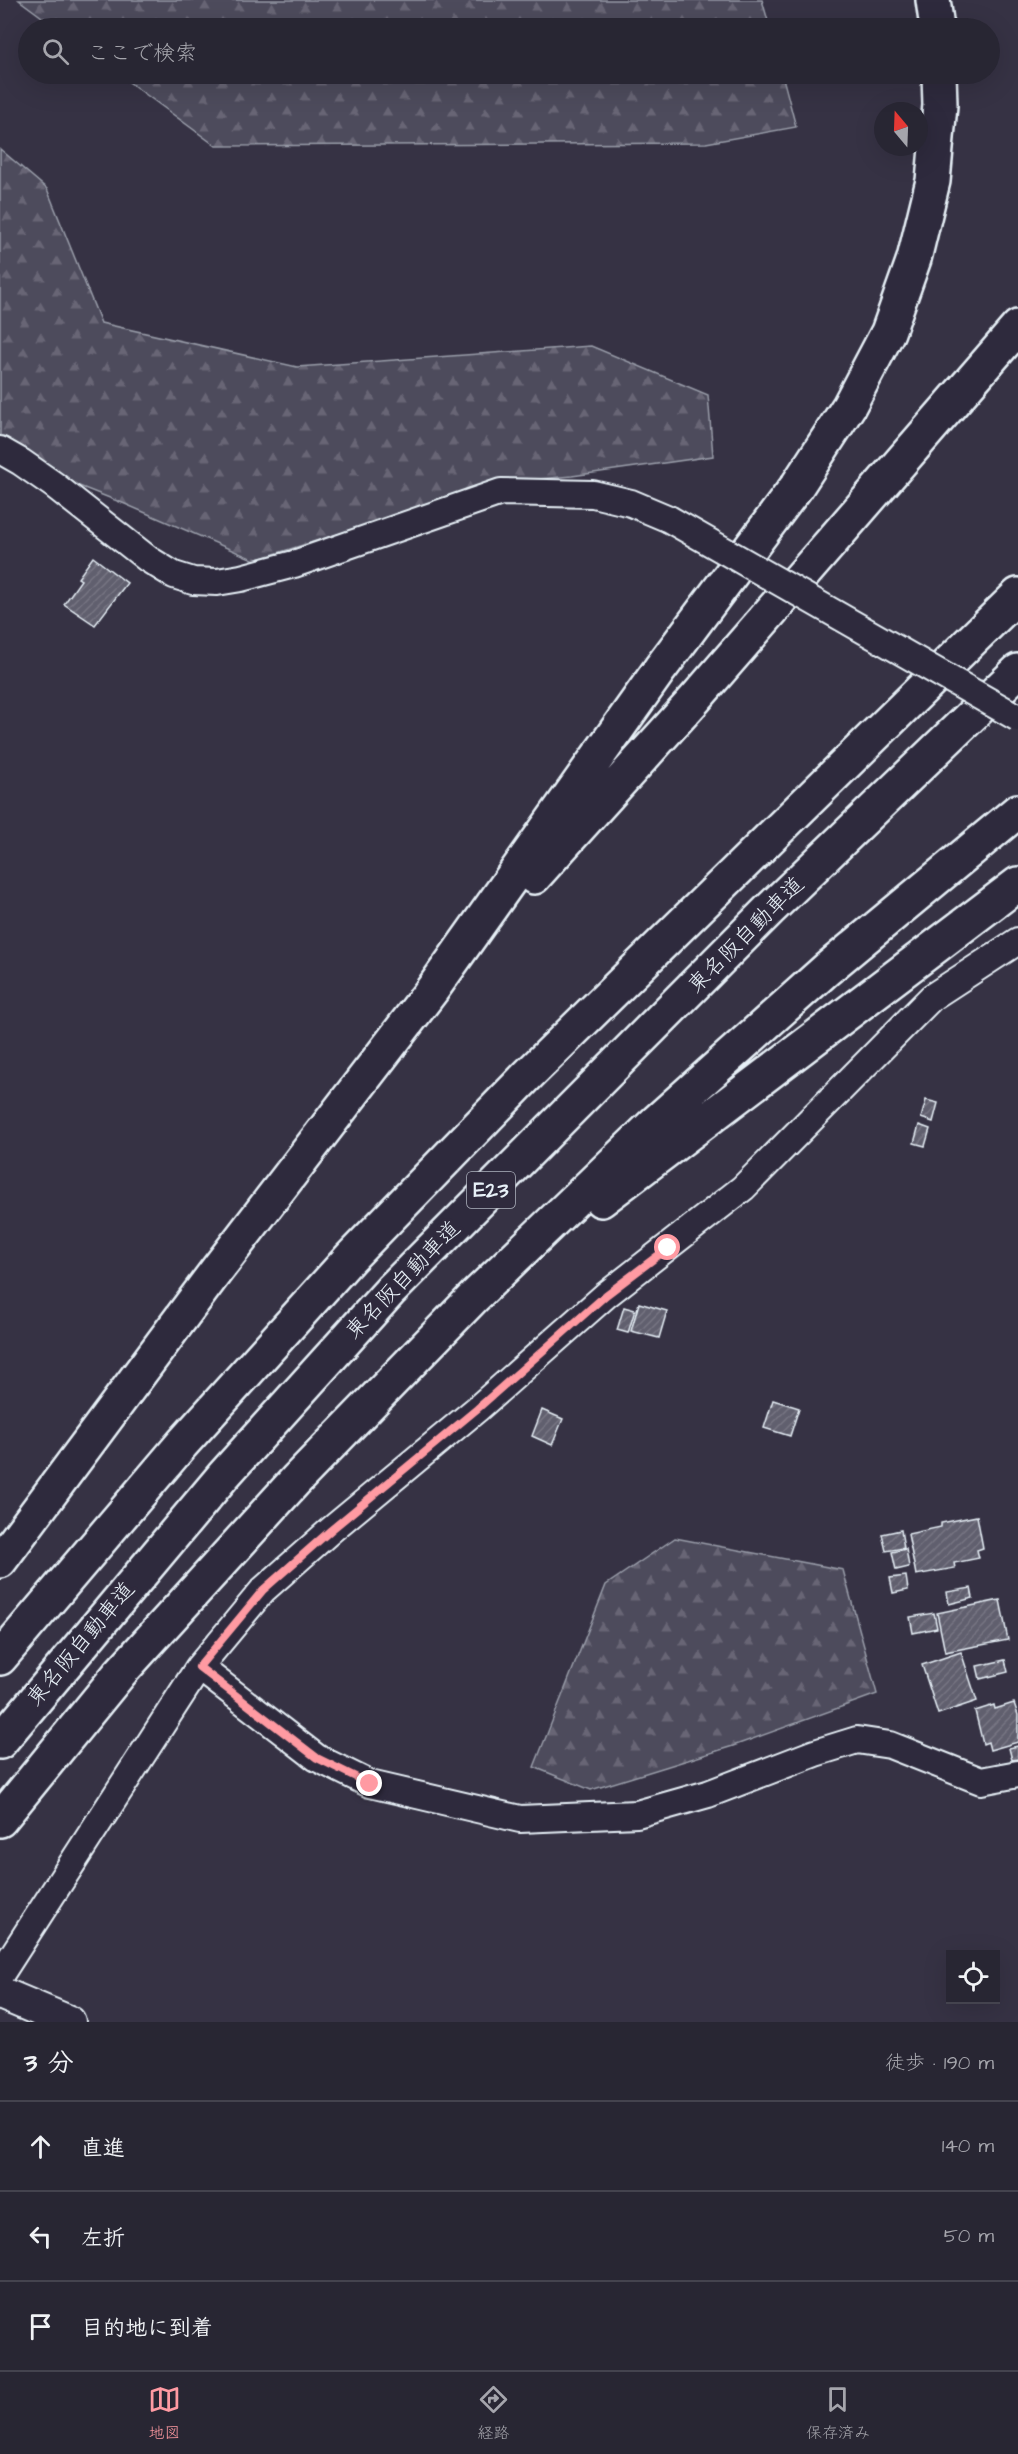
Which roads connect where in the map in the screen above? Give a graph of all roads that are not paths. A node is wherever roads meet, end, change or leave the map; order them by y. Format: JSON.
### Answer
{"nodes":[{"id":1,"x":933,"y":0,"type":"edge"},
{"id":2,"x":936,"y":18,"type":"edge"},
{"id":3,"x":939,"y":84,"type":"edge"},
{"id":4,"x":1018,"y":327,"type":"edge"},
{"id":5,"x":0,"y":450,"type":"edge"},
{"id":6,"x":1018,"y":595,"type":"edge"},
{"id":7,"x":1018,"y":671,"type":"edge"},
{"id":8,"x":1018,"y":718,"type":"edge"},
{"id":9,"x":1018,"y":811,"type":"edge"},
{"id":10,"x":1018,"y":884,"type":"edge"},
{"id":11,"x":1018,"y":941,"type":"edge"},
{"id":12,"x":432,"y":990,"type":"junction"},
{"id":13,"x":475,"y":1296,"type":"junction"},
{"id":14,"x":0,"y":1561,"type":"edge"},
{"id":15,"x":0,"y":1658,"type":"edge"},
{"id":16,"x":199,"y":1667,"type":"junction"},
{"id":17,"x":0,"y":1742,"type":"edge"},
{"id":18,"x":1018,"y":1774,"type":"edge"},
{"id":19,"x":0,"y":1820,"type":"edge"},
{"id":20,"x":0,"y":1975,"type":"edge"},
{"id":21,"x":0,"y":1993,"type":"edge"},
{"id":22,"x":69,"y":2022,"type":"edge"}],
"edges":[{"from":1,"to":2,"type":"highway"},
{"from":3,"to":12,"type":"highway"},
{"from":4,"to":12,"type":"highway"},
{"from":5,"to":8,"type":"street","bridge":true},
{"from":6,"to":15,"type":"highway","number":"E23"},
{"from":7,"to":17,"type":"highway","name":"東名阪自動車道","number":"E23"},
{"from":9,"to":13,"type":"highway"},
{"from":10,"to":13,"type":"highway"},
{"from":11,"to":16,"type":"street"},
{"from":12,"to":14,"type":"highway"},
{"from":13,"to":19,"type":"highway"},
{"from":16,"to":18,"type":"street"},
{"from":16,"to":20,"type":"street"},
{"from":21,"to":22,"type":"street"}]}
